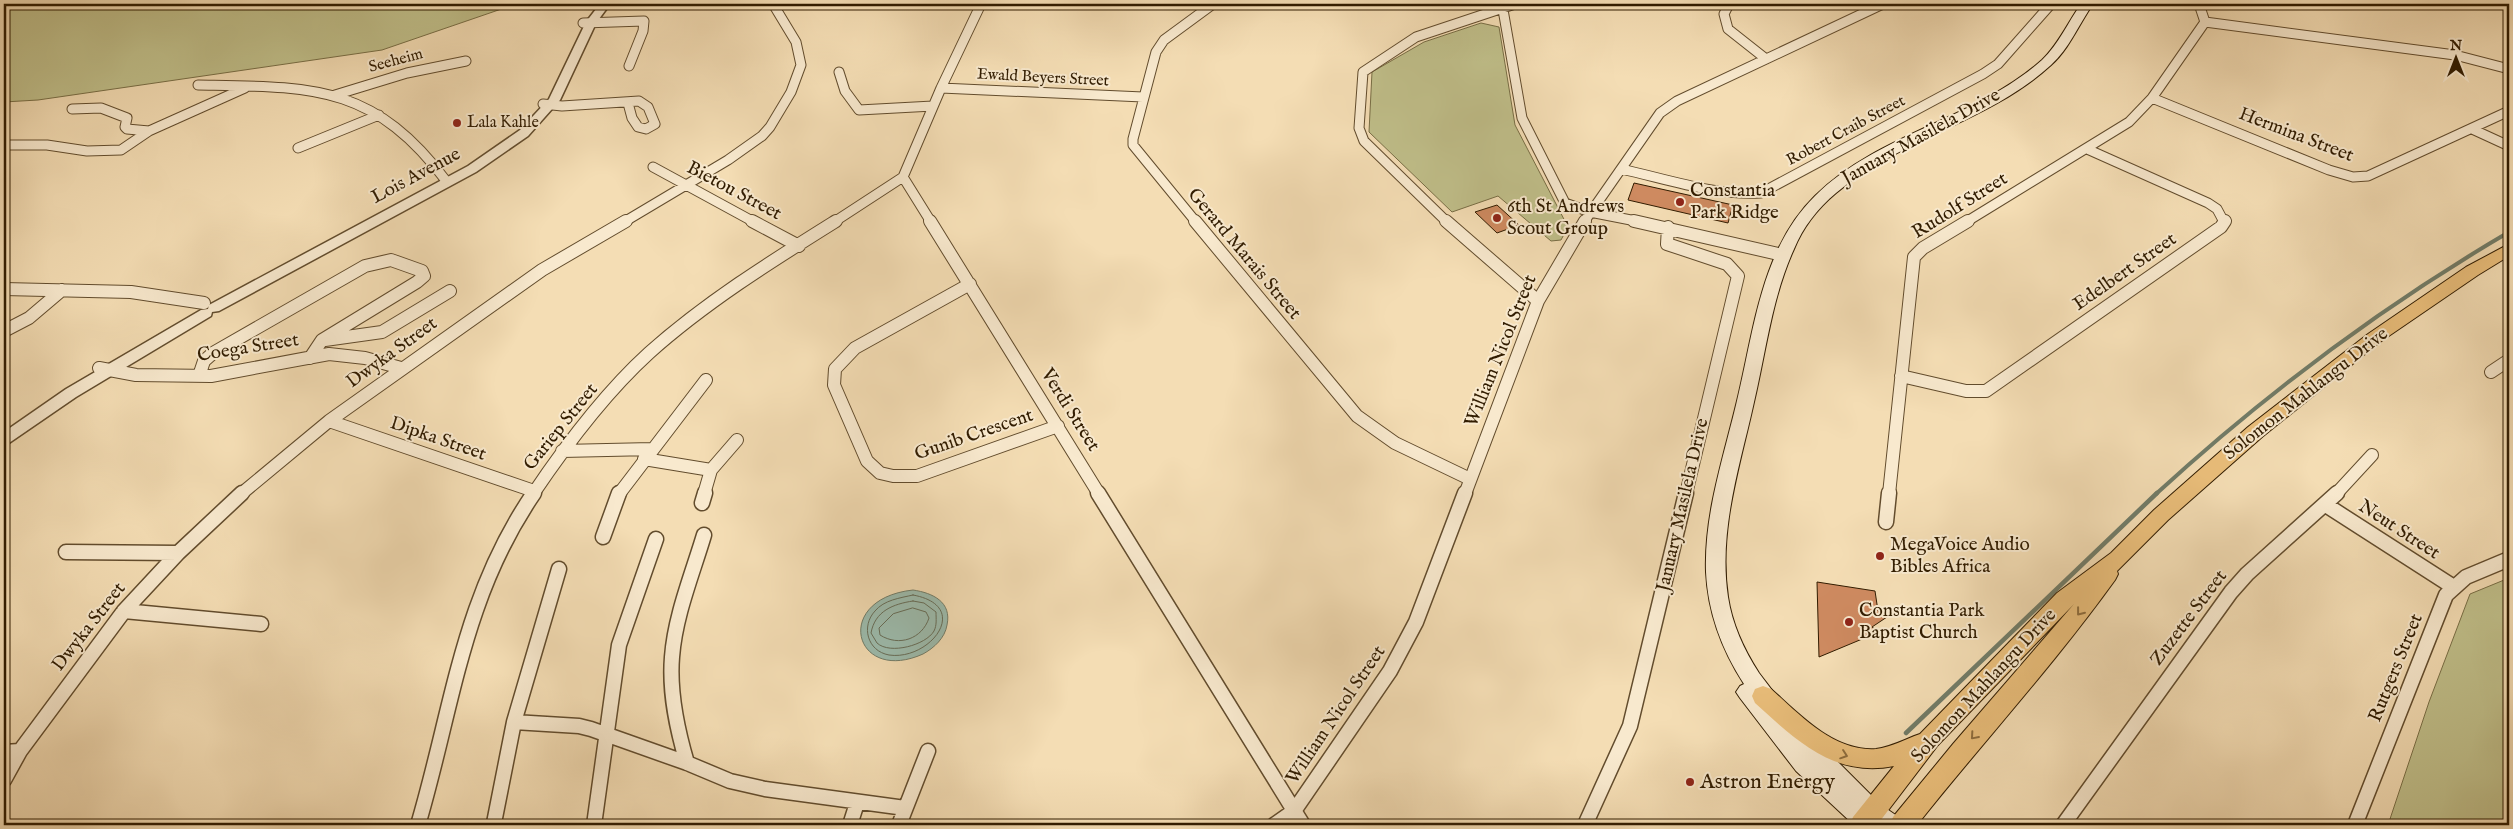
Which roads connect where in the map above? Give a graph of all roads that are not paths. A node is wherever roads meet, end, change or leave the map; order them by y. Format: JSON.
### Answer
{"nodes":[{"id":1,"x":597,"y":4,"type":"edge"},
{"id":2,"x":605,"y":4,"type":"edge"},
{"id":3,"x":773,"y":4,"type":"edge"},
{"id":4,"x":981,"y":4,"type":"edge"},
{"id":5,"x":1213,"y":4,"type":"edge"},
{"id":6,"x":1515,"y":4,"type":"edge"},
{"id":7,"x":1730,"y":4,"type":"edge"},
{"id":8,"x":1883,"y":4,"type":"edge"},
{"id":9,"x":2051,"y":4,"type":"edge"},
{"id":10,"x":2087,"y":4,"type":"edge"},
{"id":11,"x":2199,"y":4,"type":"edge"},
{"id":12,"x":1503,"y":6,"type":"edge"},
{"id":13,"x":2078,"y":9,"type":"edge"},
{"id":14,"x":587,"y":22,"type":"junction"},
{"id":15,"x":2205,"y":22,"type":"junction"},
{"id":16,"x":1766,"y":59,"type":"junction"},
{"id":17,"x":466,"y":61,"type":"dead end"},
{"id":18,"x":629,"y":66,"type":"dead end"},
{"id":19,"x":2509,"y":69,"type":"edge"},
{"id":20,"x":839,"y":72,"type":"dead end"},
{"id":21,"x":198,"y":85,"type":"dead end"},
{"id":22,"x":249,"y":86,"type":"junction"},
{"id":23,"x":941,"y":88,"type":"junction"},
{"id":24,"x":335,"y":95,"type":"junction"},
{"id":25,"x":1143,"y":97,"type":"junction"},
{"id":26,"x":2152,"y":98,"type":"junction"},
{"id":27,"x":628,"y":103,"type":"dead end"},
{"id":28,"x":546,"y":105,"type":"junction"},
{"id":29,"x":933,"y":106,"type":"junction"},
{"id":30,"x":72,"y":109,"type":"dead end"},
{"id":31,"x":2509,"y":111,"type":"edge"},
{"id":32,"x":379,"y":115,"type":"junction"},
{"id":33,"x":2472,"y":129,"type":"junction"},
{"id":34,"x":149,"y":131,"type":"junction"},
{"id":35,"x":4,"y":145,"type":"edge"},
{"id":36,"x":2509,"y":146,"type":"edge"},
{"id":37,"x":298,"y":148,"type":"dead end"},
{"id":38,"x":2087,"y":149,"type":"junction"},
{"id":39,"x":653,"y":166,"type":"dead end"},
{"id":40,"x":1621,"y":169,"type":"junction"},
{"id":41,"x":903,"y":177,"type":"junction"},
{"id":42,"x":446,"y":180,"type":"junction"},
{"id":43,"x":686,"y":186,"type":"junction"},
{"id":44,"x":1590,"y":212,"type":"junction"},
{"id":45,"x":1668,"y":227,"type":"junction"},
{"id":46,"x":799,"y":246,"type":"junction"},
{"id":47,"x":2509,"y":249,"type":"edge"},
{"id":48,"x":1783,"y":255,"type":"junction"},
{"id":49,"x":970,"y":284,"type":"junction"},
{"id":50,"x":4,"y":289,"type":"edge"},
{"id":51,"x":62,"y":290,"type":"junction"},
{"id":52,"x":450,"y":291,"type":"dead end"},
{"id":53,"x":1538,"y":301,"type":"junction"},
{"id":54,"x":205,"y":307,"type":"junction"},
{"id":55,"x":4,"y":331,"type":"edge"},
{"id":56,"x":322,"y":340,"type":"junction"},
{"id":57,"x":310,"y":358,"type":"junction"},
{"id":58,"x":2509,"y":360,"type":"edge"},
{"id":59,"x":401,"y":368,"type":"junction"},
{"id":60,"x":103,"y":370,"type":"junction"},
{"id":61,"x":2491,"y":372,"type":"dead end"},
{"id":62,"x":200,"y":376,"type":"junction"},
{"id":63,"x":1901,"y":376,"type":"junction"},
{"id":64,"x":706,"y":380,"type":"dead end"},
{"id":65,"x":329,"y":421,"type":"junction"},
{"id":66,"x":1058,"y":426,"type":"junction"},
{"id":67,"x":4,"y":433,"type":"edge"},
{"id":68,"x":4,"y":439,"type":"edge"},
{"id":69,"x":737,"y":440,"type":"dead end"},
{"id":70,"x":562,"y":451,"type":"junction"},
{"id":71,"x":648,"y":454,"type":"junction"},
{"id":72,"x":2372,"y":455,"type":"dead end"},
{"id":73,"x":711,"y":470,"type":"junction"},
{"id":74,"x":1470,"y":479,"type":"junction"},
{"id":75,"x":534,"y":491,"type":"junction"},
{"id":76,"x":702,"y":503,"type":"dead end"},
{"id":77,"x":2326,"y":505,"type":"junction"},
{"id":78,"x":1886,"y":522,"type":"dead end"},
{"id":79,"x":704,"y":535,"type":"dead end"},
{"id":80,"x":1716,"y":535,"type":"junction"},
{"id":81,"x":603,"y":537,"type":"dead end"},
{"id":82,"x":656,"y":539,"type":"dead end"},
{"id":83,"x":66,"y":552,"type":"dead end"},
{"id":84,"x":178,"y":553,"type":"junction"},
{"id":85,"x":2118,"y":559,"type":"junction"},
{"id":86,"x":2509,"y":559,"type":"edge"},
{"id":87,"x":558,"y":569,"type":"dead end"},
{"id":88,"x":2452,"y":586,"type":"junction"},
{"id":89,"x":124,"y":611,"type":"junction"},
{"id":90,"x":261,"y":624,"type":"dead end"},
{"id":91,"x":1763,"y":696,"type":"junction"},
{"id":92,"x":514,"y":722,"type":"junction"},
{"id":93,"x":607,"y":735,"type":"junction"},
{"id":94,"x":1930,"y":738,"type":"junction"},
{"id":95,"x":20,"y":751,"type":"junction"},
{"id":96,"x":928,"y":751,"type":"dead end"},
{"id":97,"x":4,"y":752,"type":"edge"},
{"id":98,"x":687,"y":763,"type":"junction"},
{"id":99,"x":4,"y":780,"type":"edge"},
{"id":100,"x":857,"y":803,"type":"junction"},
{"id":101,"x":905,"y":808,"type":"junction"},
{"id":102,"x":1294,"y":810,"type":"junction"},
{"id":103,"x":1873,"y":822,"type":"edge"},
{"id":104,"x":494,"y":823,"type":"dead end"},
{"id":105,"x":418,"y":825,"type":"edge"},
{"id":106,"x":594,"y":825,"type":"edge"},
{"id":107,"x":850,"y":825,"type":"edge"},
{"id":108,"x":899,"y":825,"type":"edge"},
{"id":109,"x":1274,"y":825,"type":"edge"},
{"id":110,"x":1303,"y":825,"type":"edge"},
{"id":111,"x":1585,"y":825,"type":"edge"},
{"id":112,"x":1902,"y":825,"type":"edge"},
{"id":113,"x":2063,"y":825,"type":"edge"},
{"id":114,"x":2355,"y":825,"type":"edge"}],
"edges":[{"from":1,"to":14,"type":"street","name":"Lois Avenue"},
{"from":2,"to":14,"type":"street","name":"Lois Avenue"},
{"from":3,"to":43,"type":"street","name":"Dwyka Street"},
{"from":4,"to":23,"type":"street"},
{"from":5,"to":25,"type":"street","name":"Gerard Marais Street"},
{"from":6,"to":12,"type":"street"},
{"from":7,"to":16,"type":"street"},
{"from":8,"to":16,"type":"street","name":"William Nicol Street"},
{"from":9,"to":40,"type":"street","name":"Robert Craib Street"},
{"from":10,"to":13,"type":"main road","name":"January Masilela Drive"},
{"from":11,"to":15,"type":"street"},
{"from":12,"to":44,"type":"street"},
{"from":12,"to":53,"type":"street"},
{"from":13,"to":48,"type":"main road","name":"January Masilela Drive"},
{"from":14,"to":18,"type":"street"},
{"from":14,"to":28,"type":"street","name":"Lois Avenue"},
{"from":15,"to":19,"type":"street"},
{"from":15,"to":26,"type":"street","name":"Rudolf Street"},
{"from":16,"to":40,"type":"street","name":"William Nicol Street"},
{"from":17,"to":24,"type":"street","name":"Seeheim"},
{"from":20,"to":29,"type":"street"},
{"from":21,"to":22,"type":"street"},
{"from":22,"to":24,"type":"street"},
{"from":22,"to":34,"type":"street"},
{"from":23,"to":25,"type":"street","name":"Ewald Beyers Street"},
{"from":23,"to":29,"type":"street"},
{"from":24,"to":32,"type":"street"},
{"from":25,"to":74,"type":"street","name":"Gerard Marais Street"},
{"from":26,"to":33,"type":"street","name":"Hermina Street"},
{"from":26,"to":38,"type":"street","name":"Rudolf Street"},
{"from":27,"to":28,"type":"street"},
{"from":28,"to":42,"type":"street","name":"Lois Avenue"},
{"from":29,"to":41,"type":"street"},
{"from":30,"to":34,"type":"street"},
{"from":31,"to":33,"type":"street","name":"Hermina Street"},
{"from":32,"to":37,"type":"street"},
{"from":32,"to":42,"type":"street"},
{"from":33,"to":36,"type":"street"},
{"from":34,"to":35,"type":"street"},
{"from":38,"to":63,"type":"street","name":"Rudolf Street"},
{"from":38,"to":63,"type":"street","name":"Edelbert Street"},
{"from":39,"to":43,"type":"street","name":"Bietou Street"},
{"from":40,"to":44,"type":"street","name":"William Nicol Street"},
{"from":41,"to":46,"type":"street","name":"Gariep Street"},
{"from":41,"to":49,"type":"street","name":"Verdi Street"},
{"from":42,"to":54,"type":"street","name":"Lois Avenue"},
{"from":43,"to":46,"type":"street","name":"Bietou Street"},
{"from":43,"to":59,"type":"street","name":"Dwyka Street"},
{"from":44,"to":45,"type":"street"},
{"from":44,"to":53,"type":"street","name":"William Nicol Street"},
{"from":45,"to":48,"type":"street"},
{"from":45,"to":111,"type":"street","name":"January Masilela Drive"},
{"from":46,"to":70,"type":"street","name":"Gariep Street"},
{"from":47,"to":85,"type":"main road","name":"Solomon Mahlangu Drive"},
{"from":48,"to":80,"type":"main road","name":"January Masilela Drive"},
{"from":49,"to":66,"type":"street","name":"Verdi Street"},
{"from":49,"to":66,"type":"street","name":"Gunib Crescent"},
{"from":50,"to":51,"type":"street"},
{"from":51,"to":54,"type":"street"},
{"from":51,"to":55,"type":"street"},
{"from":52,"to":56,"type":"street"},
{"from":53,"to":74,"type":"street","name":"William Nicol Street"},
{"from":54,"to":60,"type":"street","name":"Lois Avenue"},
{"from":56,"to":57,"type":"street"},
{"from":56,"to":62,"type":"street"},
{"from":57,"to":59,"type":"street","name":"Coega Street"},
{"from":57,"to":62,"type":"street","name":"Coega Street"},
{"from":58,"to":61,"type":"street"},
{"from":59,"to":65,"type":"street","name":"Dwyka Street"},
{"from":60,"to":62,"type":"street","name":"Coega Street"},
{"from":60,"to":67,"type":"street","name":"Lois Avenue"},
{"from":60,"to":68,"type":"street","name":"Lois Avenue"},
{"from":63,"to":78,"type":"street","name":"Rudolf Street"},
{"from":64,"to":71,"type":"street"},
{"from":65,"to":75,"type":"street","name":"Dipka Street"},
{"from":65,"to":84,"type":"street","name":"Dwyka Street"},
{"from":66,"to":102,"type":"street","name":"Verdi Street"},
{"from":69,"to":73,"type":"street"},
{"from":70,"to":71,"type":"street"},
{"from":70,"to":75,"type":"street","name":"Gariep Street"},
{"from":71,"to":73,"type":"street"},
{"from":71,"to":81,"type":"street"},
{"from":72,"to":77,"type":"street","name":"Zuzette Street"},
{"from":73,"to":76,"type":"street"},
{"from":74,"to":102,"type":"street","name":"William Nicol Street"},
{"from":75,"to":105,"type":"street","name":"Gariep Street"},
{"from":77,"to":88,"type":"street","name":"Neut Street"},
{"from":77,"to":113,"type":"street","name":"Zuzette Street"},
{"from":79,"to":98,"type":"street"},
{"from":80,"to":91,"type":"main road","name":"January Masilela Drive"},
{"from":80,"to":103,"type":"main road","name":"January Masilela Drive"},
{"from":82,"to":93,"type":"street"},
{"from":83,"to":84,"type":"street"},
{"from":84,"to":89,"type":"street","name":"Dwyka Street"},
{"from":85,"to":94,"type":"main road","name":"Solomon Mahlangu Drive"},
{"from":85,"to":112,"type":"main road","name":"Solomon Mahlangu Drive","one_way":true},
{"from":86,"to":88,"type":"street"},
{"from":87,"to":92,"type":"street"},
{"from":88,"to":114,"type":"street","name":"Rutgers Street"},
{"from":89,"to":90,"type":"street"},
{"from":89,"to":95,"type":"street","name":"Dwyka Street"},
{"from":91,"to":94,"type":"main road","one_way":true},
{"from":91,"to":103,"type":"main road","name":"January Masilela Drive"},
{"from":92,"to":93,"type":"street"},
{"from":92,"to":104,"type":"street"},
{"from":93,"to":98,"type":"street"},
{"from":93,"to":106,"type":"street"},
{"from":94,"to":103,"type":"main road","name":"Solomon Mahlangu Drive"},
{"from":95,"to":97,"type":"street"},
{"from":95,"to":99,"type":"street","name":"Dwyka Street"},
{"from":96,"to":101,"type":"street"},
{"from":98,"to":100,"type":"street"},
{"from":100,"to":101,"type":"street"},
{"from":100,"to":107,"type":"street"},
{"from":101,"to":108,"type":"street"},
{"from":102,"to":109,"type":"street","name":"William Nicol Street"},
{"from":102,"to":110,"type":"street","name":"Verdi Street"}]}
